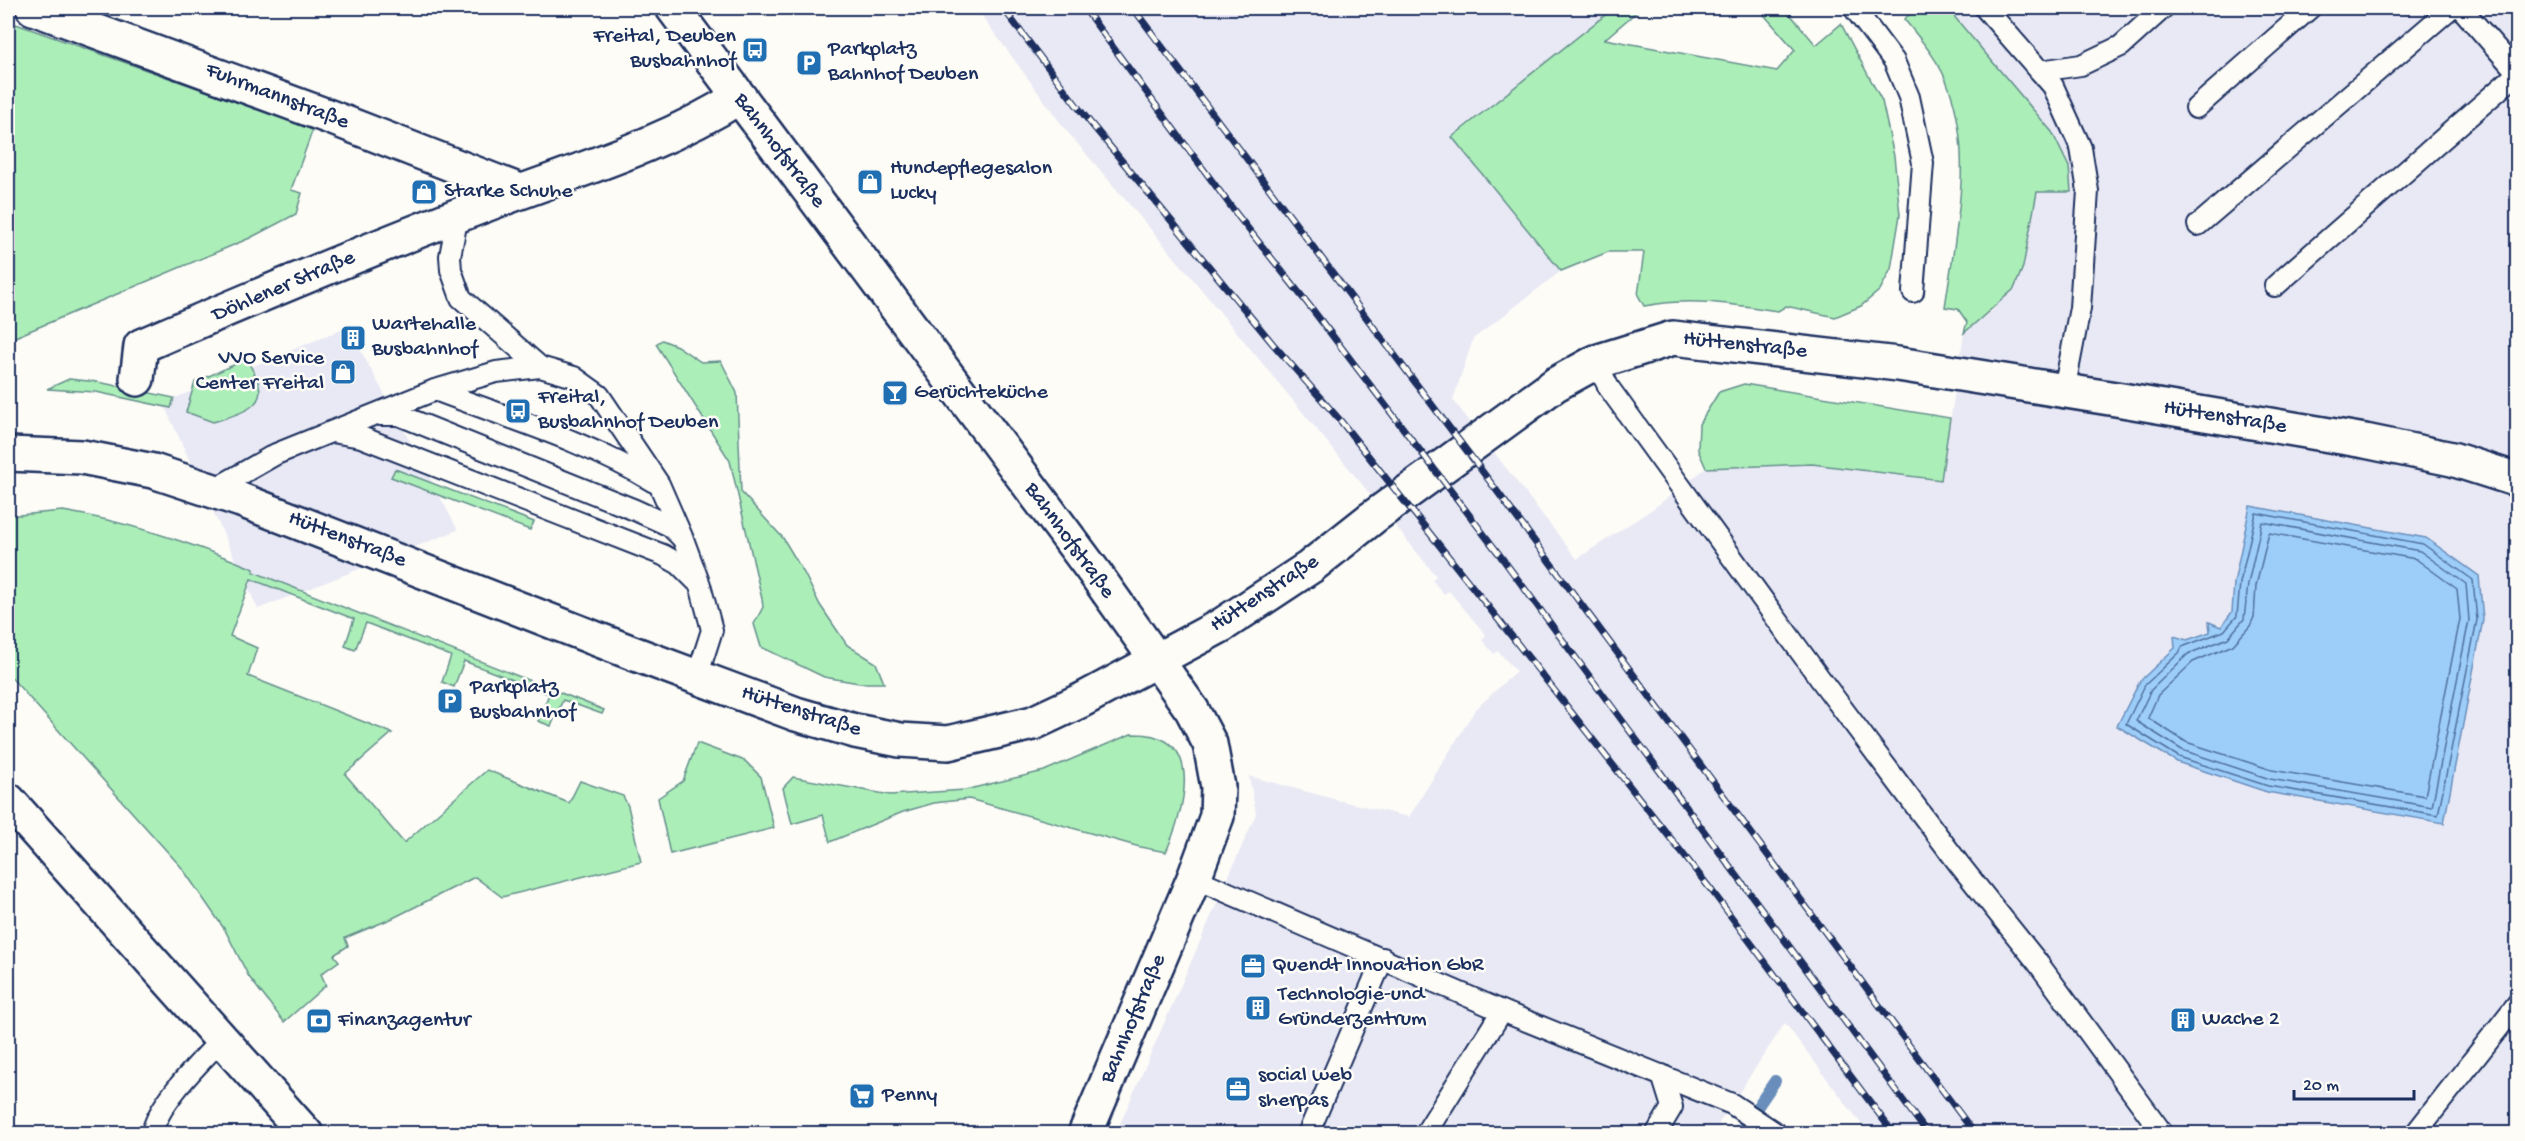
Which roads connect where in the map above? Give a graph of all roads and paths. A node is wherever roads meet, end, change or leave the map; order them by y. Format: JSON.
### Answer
{"nodes":[{"id":1,"x":33,"y":8,"type":"edge"},
{"id":2,"x":673,"y":8,"type":"edge"},
{"id":3,"x":1854,"y":8,"type":"edge"},
{"id":4,"x":1985,"y":8,"type":"edge"},
{"id":5,"x":2163,"y":8,"type":"edge"},
{"id":6,"x":2310,"y":8,"type":"edge"},
{"id":7,"x":2451,"y":8,"type":"edge"},
{"id":8,"x":2461,"y":8,"type":"edge"},
{"id":9,"x":2040,"y":72,"type":"junction"},
{"id":10,"x":2517,"y":73,"type":"edge"},
{"id":11,"x":739,"y":97,"type":"junction"},
{"id":12,"x":2196,"y":108,"type":"dead end"},
{"id":13,"x":519,"y":191,"type":"junction"},
{"id":14,"x":458,"y":215,"type":"junction"},
{"id":15,"x":2198,"y":225,"type":"dead end"},
{"id":16,"x":2275,"y":286,"type":"dead end"},
{"id":17,"x":1913,"y":292,"type":"dead end"},
{"id":18,"x":1596,"y":362,"type":"junction"},
{"id":19,"x":540,"y":367,"type":"junction"},
{"id":20,"x":137,"y":379,"type":"dead end"},
{"id":21,"x":435,"y":390,"type":"junction"},
{"id":22,"x":2064,"y":391,"type":"junction"},
{"id":23,"x":374,"y":415,"type":"junction"},
{"id":24,"x":332,"y":432,"type":"junction"},
{"id":25,"x":8,"y":454,"type":"edge"},
{"id":26,"x":2517,"y":480,"type":"edge"},
{"id":27,"x":659,"y":484,"type":"junction"},
{"id":28,"x":213,"y":490,"type":"junction"},
{"id":29,"x":683,"y":538,"type":"junction"},
{"id":30,"x":700,"y":585,"type":"junction"},
{"id":31,"x":1157,"y":661,"type":"junction"},
{"id":32,"x":697,"y":677,"type":"junction"},
{"id":33,"x":8,"y":800,"type":"edge"},
{"id":34,"x":1194,"y":878,"type":"junction"},
{"id":35,"x":1383,"y":958,"type":"junction"},
{"id":36,"x":2517,"y":1004,"type":"edge"},
{"id":37,"x":1502,"y":1011,"type":"junction"},
{"id":38,"x":221,"y":1040,"type":"junction"},
{"id":39,"x":1662,"y":1075,"type":"junction"},
{"id":40,"x":152,"y":1134,"type":"edge"},
{"id":41,"x":306,"y":1134,"type":"edge"},
{"id":42,"x":1085,"y":1134,"type":"edge"},
{"id":43,"x":1308,"y":1134,"type":"edge"},
{"id":44,"x":1425,"y":1134,"type":"edge"},
{"id":45,"x":1656,"y":1134,"type":"edge"},
{"id":46,"x":1777,"y":1134,"type":"edge"},
{"id":47,"x":2163,"y":1134,"type":"edge"},
{"id":48,"x":2415,"y":1134,"type":"edge"}],
"edges":[{"from":1,"to":13,"type":"street","name":"Fuhrmannstraße"},
{"from":2,"to":11,"type":"street","name":"Bahnhofstraße"},
{"from":3,"to":17,"type":"lane"},
{"from":4,"to":9,"type":"lane"},
{"from":5,"to":9,"type":"lane"},
{"from":6,"to":12,"type":"lane"},
{"from":7,"to":15,"type":"lane"},
{"from":8,"to":10,"type":"lane"},
{"from":9,"to":22,"type":"lane"},
{"from":10,"to":16,"type":"lane"},
{"from":11,"to":13,"type":"street","name":"Döhlener Straße"},
{"from":11,"to":31,"type":"street","name":"Bahnhofstraße"},
{"from":13,"to":14,"type":"street","name":"Döhlener Straße"},
{"from":14,"to":19,"type":"lane"},
{"from":14,"to":20,"type":"street","name":"Döhlener Straße"},
{"from":18,"to":22,"type":"street","name":"Hüttenstraße"},
{"from":18,"to":31,"type":"street","name":"Hüttenstraße"},
{"from":18,"to":47,"type":"lane"},
{"from":19,"to":21,"type":"lane"},
{"from":19,"to":27,"type":"lane"},
{"from":21,"to":23,"type":"lane"},
{"from":21,"to":27,"type":"lane"},
{"from":22,"to":26,"type":"street","name":"Hüttenstraße"},
{"from":23,"to":24,"type":"lane"},
{"from":23,"to":29,"type":"lane"},
{"from":24,"to":28,"type":"lane"},
{"from":24,"to":30,"type":"lane"},
{"from":25,"to":28,"type":"street","name":"Hüttenstraße"},
{"from":27,"to":29,"type":"lane"},
{"from":28,"to":32,"type":"street","name":"Hüttenstraße"},
{"from":29,"to":30,"type":"lane"},
{"from":30,"to":32,"type":"lane"},
{"from":31,"to":32,"type":"street","name":"Hüttenstraße"},
{"from":31,"to":34,"type":"street","name":"Bahnhofstraße"},
{"from":33,"to":38,"type":"street"},
{"from":34,"to":35,"type":"lane"},
{"from":34,"to":42,"type":"street","name":"Bahnhofstraße"},
{"from":35,"to":37,"type":"lane"},
{"from":35,"to":43,"type":"lane"},
{"from":36,"to":48,"type":"lane"},
{"from":37,"to":39,"type":"lane"},
{"from":37,"to":44,"type":"lane"},
{"from":38,"to":40,"type":"lane"},
{"from":38,"to":41,"type":"street"},
{"from":39,"to":45,"type":"lane"},
{"from":39,"to":46,"type":"lane"}]}
